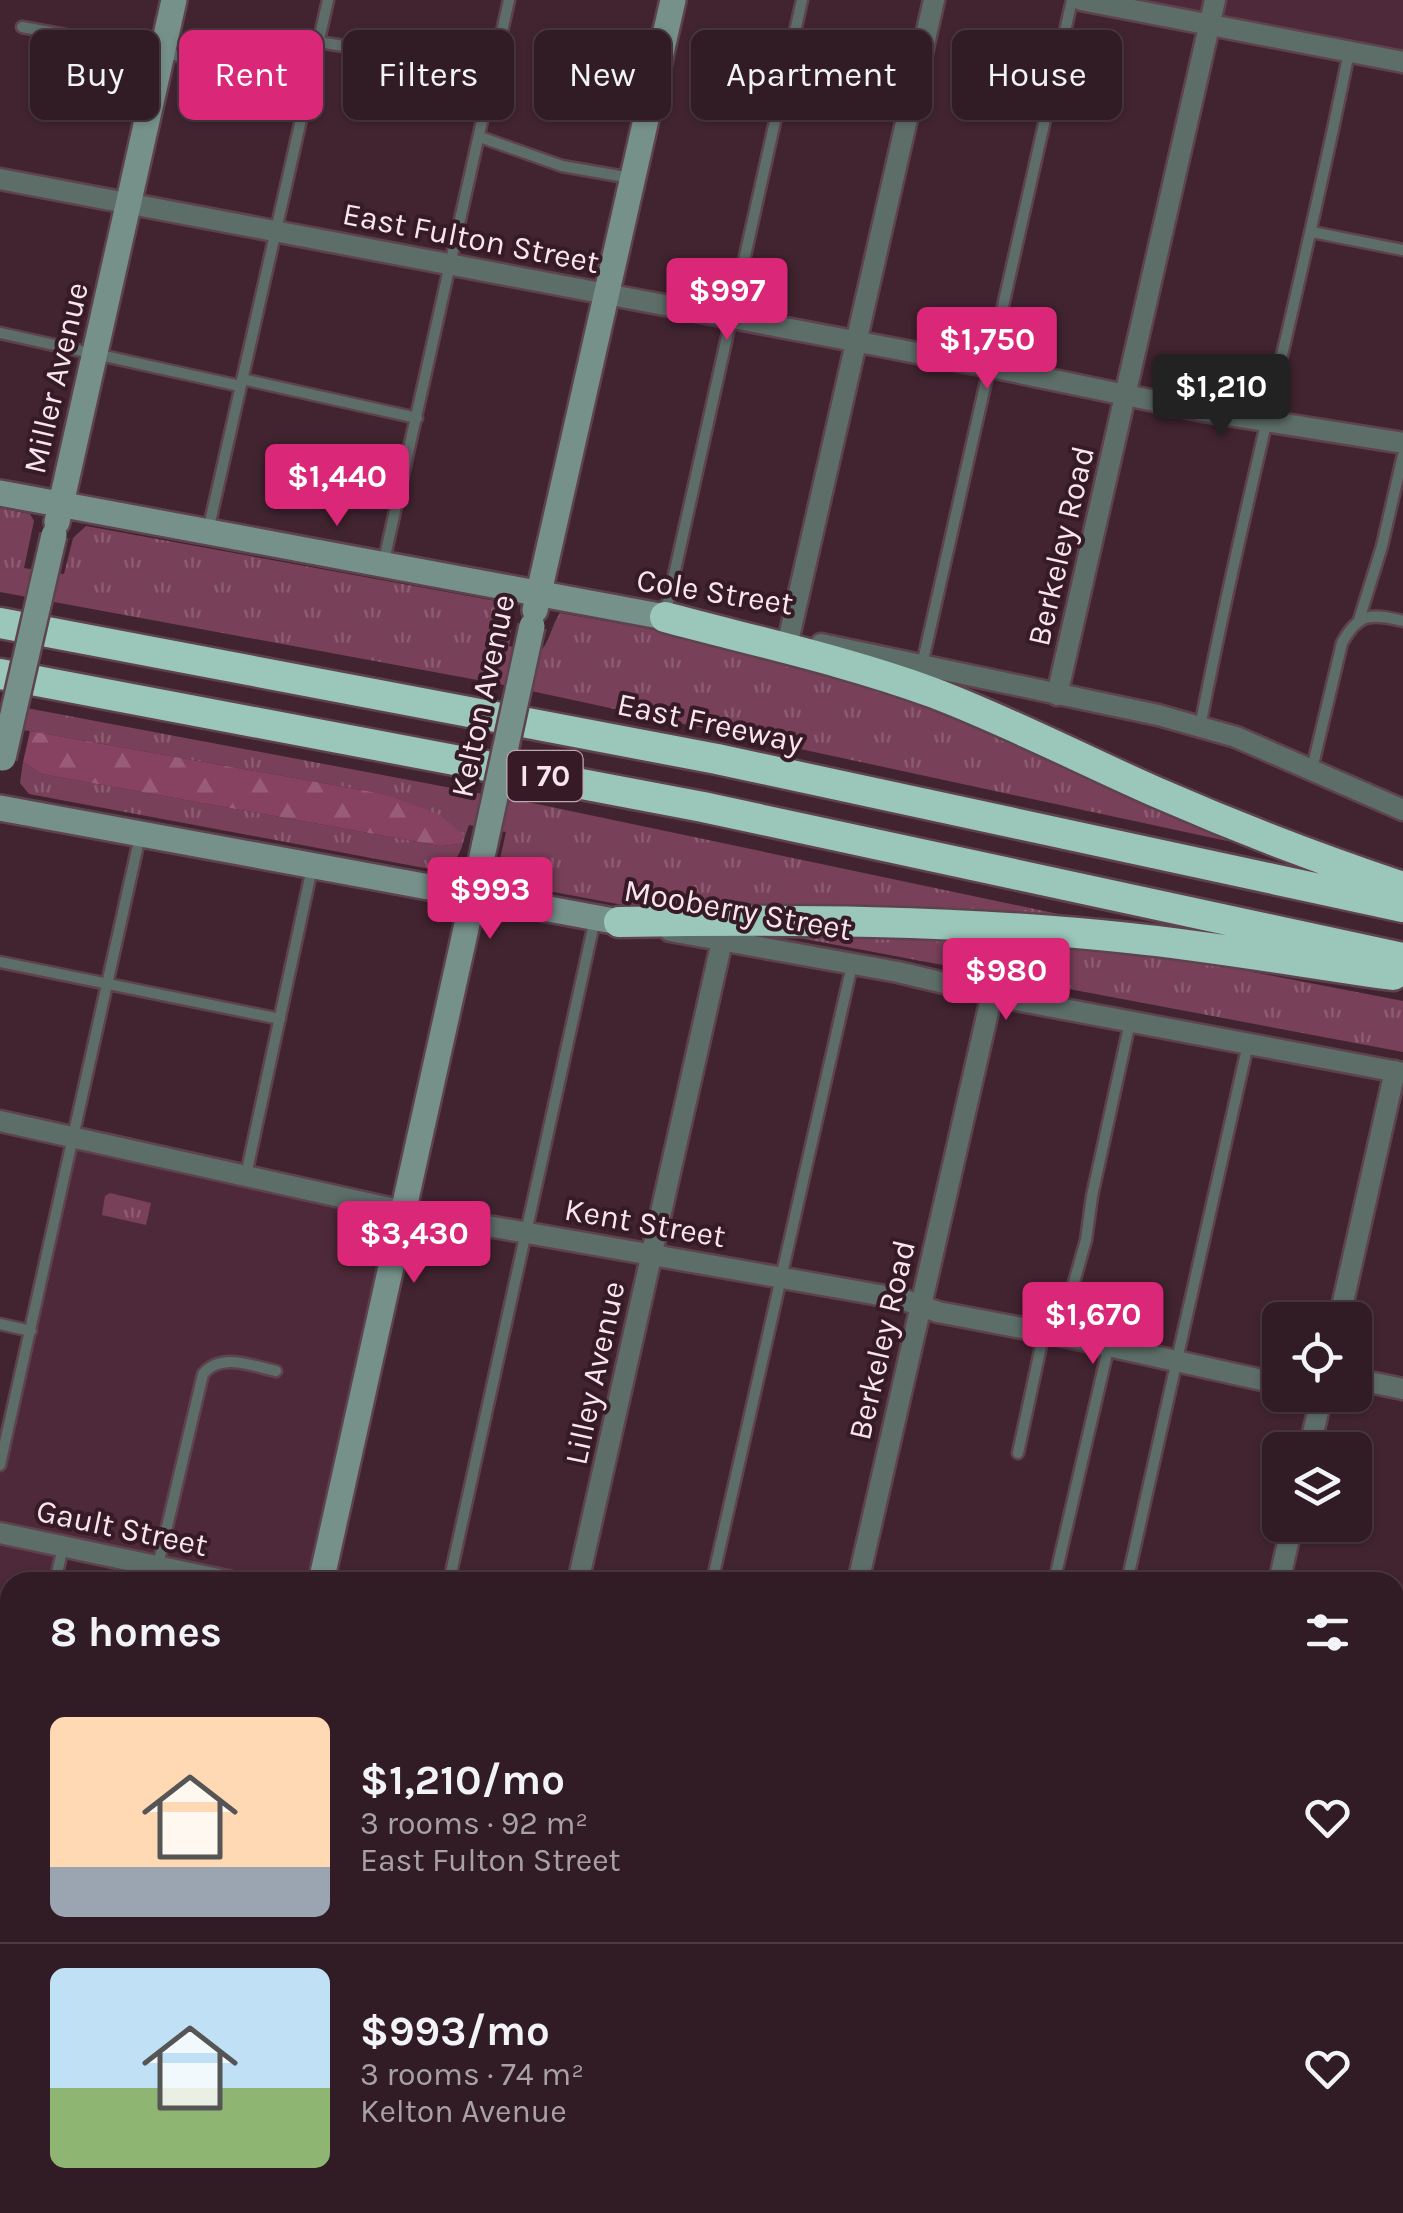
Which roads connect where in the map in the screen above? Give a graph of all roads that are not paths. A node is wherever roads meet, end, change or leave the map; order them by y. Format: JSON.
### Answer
{"nodes":[{"id":1,"x":174,"y":0,"type":"edge"},
{"id":2,"x":328,"y":0,"type":"edge"},
{"id":3,"x":510,"y":0,"type":"edge"},
{"id":4,"x":673,"y":0,"type":"edge"},
{"id":5,"x":802,"y":0,"type":"edge"},
{"id":6,"x":934,"y":0,"type":"edge"},
{"id":7,"x":1072,"y":0,"type":"edge"},
{"id":8,"x":1082,"y":0,"type":"edge"},
{"id":9,"x":1215,"y":0,"type":"edge"},
{"id":10,"x":1209,"y":25,"type":"junction"},
{"id":11,"x":22,"y":27,"type":"dead end"},
{"id":12,"x":322,"y":30,"type":"edge"},
{"id":13,"x":503,"y":30,"type":"edge"},
{"id":14,"x":1349,"y":52,"type":"junction"},
{"id":15,"x":162,"y":53,"type":"junction"},
{"id":16,"x":179,"y":56,"type":"edge"},
{"id":17,"x":1403,"y":62,"type":"edge"},
{"id":18,"x":300,"y":120,"type":"edge"},
{"id":19,"x":484,"y":120,"type":"edge"},
{"id":20,"x":480,"y":137,"type":"junction"},
{"id":21,"x":632,"y":178,"type":"junction"},
{"id":22,"x":0,"y":179,"type":"edge"},
{"id":23,"x":129,"y":202,"type":"junction"},
{"id":24,"x":274,"y":231,"type":"junction"},
{"id":25,"x":1312,"y":232,"type":"junction"},
{"id":26,"x":1403,"y":250,"type":"edge"},
{"id":27,"x":451,"y":265,"type":"junction"},
{"id":28,"x":607,"y":294,"type":"junction"},
{"id":29,"x":733,"y":319,"type":"junction"},
{"id":30,"x":0,"y":333,"type":"edge"},
{"id":31,"x":856,"y":342,"type":"junction"},
{"id":32,"x":95,"y":354,"type":"junction"},
{"id":33,"x":991,"y":367,"type":"junction"},
{"id":34,"x":241,"y":382,"type":"junction"},
{"id":35,"x":1127,"y":394,"type":"junction"},
{"id":36,"x":416,"y":418,"type":"junction"},
{"id":37,"x":1268,"y":422,"type":"junction"},
{"id":38,"x":1403,"y":444,"type":"edge"},
{"id":39,"x":1403,"y":455,"type":"edge"},
{"id":40,"x":0,"y":493,"type":"edge"},
{"id":41,"x":62,"y":506,"type":"junction"},
{"id":42,"x":208,"y":533,"type":"junction"},
{"id":43,"x":383,"y":565,"type":"junction"},
{"id":44,"x":538,"y":596,"type":"junction"},
{"id":45,"x":664,"y":617,"type":"junction"},
{"id":46,"x":1359,"y":620,"type":"junction"},
{"id":47,"x":1403,"y":621,"type":"edge"},
{"id":48,"x":0,"y":622,"type":"edge"},
{"id":49,"x":789,"y":637,"type":"junction"},
{"id":50,"x":922,"y":666,"type":"junction"},
{"id":51,"x":0,"y":674,"type":"edge"},
{"id":52,"x":1057,"y":695,"type":"junction"},
{"id":53,"x":1200,"y":727,"type":"junction"},
{"id":54,"x":1,"y":764,"type":"edge"},
{"id":55,"x":1312,"y":768,"type":"junction"},
{"id":56,"x":0,"y":808,"type":"edge"},
{"id":57,"x":1403,"y":810,"type":"edge"},
{"id":58,"x":140,"y":833,"type":"junction"},
{"id":59,"x":312,"y":864,"type":"junction"},
{"id":60,"x":1403,"y":886,"type":"edge"},
{"id":61,"x":473,"y":894,"type":"junction"},
{"id":62,"x":1403,"y":907,"type":"edge"},
{"id":63,"x":607,"y":920,"type":"junction"},
{"id":64,"x":722,"y":941,"type":"junction"},
{"id":65,"x":1403,"y":958,"type":"edge"},
{"id":66,"x":0,"y":962,"type":"edge"},
{"id":67,"x":852,"y":964,"type":"junction"},
{"id":68,"x":1403,"y":977,"type":"edge"},
{"id":69,"x":108,"y":984,"type":"junction"},
{"id":70,"x":992,"y":994,"type":"junction"},
{"id":71,"x":280,"y":1019,"type":"junction"},
{"id":72,"x":1130,"y":1022,"type":"junction"},
{"id":73,"x":1248,"y":1044,"type":"junction"},
{"id":74,"x":1399,"y":1072,"type":"edge"},
{"id":75,"x":0,"y":1121,"type":"edge"},
{"id":76,"x":74,"y":1138,"type":"junction"},
{"id":77,"x":246,"y":1175,"type":"junction"},
{"id":78,"x":403,"y":1211,"type":"junction"},
{"id":79,"x":526,"y":1233,"type":"junction"},
{"id":80,"x":651,"y":1255,"type":"junction"},
{"id":81,"x":781,"y":1278,"type":"junction"},
{"id":82,"x":1342,"y":1302,"type":"edge"},
{"id":83,"x":920,"y":1305,"type":"junction"},
{"id":84,"x":0,"y":1324,"type":"edge"},
{"id":85,"x":31,"y":1331,"type":"junction"},
{"id":86,"x":1052,"y":1333,"type":"junction"},
{"id":87,"x":1108,"y":1345,"type":"junction"},
{"id":88,"x":1176,"y":1360,"type":"junction"},
{"id":89,"x":276,"y":1371,"type":"dead end"},
{"id":90,"x":1262,"y":1380,"type":"edge"},
{"id":91,"x":1372,"y":1383,"type":"edge"},
{"id":92,"x":1403,"y":1389,"type":"edge"},
{"id":93,"x":1018,"y":1453,"type":"dead end"},
{"id":94,"x":0,"y":1465,"type":"edge"},
{"id":95,"x":0,"y":1533,"type":"edge"},
{"id":96,"x":1288,"y":1542,"type":"edge"},
{"id":97,"x":63,"y":1546,"type":"junction"},
{"id":98,"x":57,"y":1572,"type":"edge"},
{"id":99,"x":149,"y":1572,"type":"edge"},
{"id":100,"x":156,"y":1572,"type":"edge"},
{"id":101,"x":323,"y":1572,"type":"edge"},
{"id":102,"x":451,"y":1572,"type":"edge"},
{"id":103,"x":580,"y":1572,"type":"edge"},
{"id":104,"x":714,"y":1572,"type":"edge"},
{"id":105,"x":860,"y":1572,"type":"edge"},
{"id":106,"x":1056,"y":1572,"type":"edge"},
{"id":107,"x":1129,"y":1572,"type":"edge"},
{"id":108,"x":1282,"y":1572,"type":"edge"}],
"edges":[{"from":1,"to":15,"type":"main road","name":"Miller Avenue"},
{"from":2,"to":12,"type":"lane"},
{"from":3,"to":13,"type":"lane"},
{"from":4,"to":21,"type":"main road","name":"Kelton Avenue"},
{"from":5,"to":29,"type":"lane"},
{"from":6,"to":31,"type":"street"},
{"from":7,"to":33,"type":"lane"},
{"from":8,"to":10,"type":"street"},
{"from":9,"to":10,"type":"street","name":"Berkeley Road"},
{"from":10,"to":14,"type":"street"},
{"from":10,"to":35,"type":"street","name":"Berkeley Road"},
{"from":11,"to":15,"type":"lane"},
{"from":14,"to":17,"type":"street"},
{"from":14,"to":25,"type":"lane"},
{"from":15,"to":16,"type":"lane"},
{"from":15,"to":23,"type":"main road","name":"Miller Avenue"},
{"from":18,"to":24,"type":"lane"},
{"from":19,"to":20,"type":"lane"},
{"from":20,"to":21,"type":"lane"},
{"from":20,"to":27,"type":"lane"},
{"from":21,"to":28,"type":"main road","name":"Kelton Avenue"},
{"from":22,"to":23,"type":"street","name":"East Fulton Street"},
{"from":23,"to":24,"type":"street","name":"East Fulton Street"},
{"from":23,"to":32,"type":"main road","name":"Miller Avenue"},
{"from":24,"to":27,"type":"street","name":"East Fulton Street"},
{"from":24,"to":34,"type":"lane"},
{"from":25,"to":26,"type":"lane"},
{"from":25,"to":37,"type":"lane"},
{"from":27,"to":28,"type":"street","name":"East Fulton Street"},
{"from":27,"to":36,"type":"lane"},
{"from":28,"to":29,"type":"street","name":"East Fulton Street"},
{"from":28,"to":44,"type":"main road","name":"Kelton Avenue"},
{"from":29,"to":31,"type":"street","name":"East Fulton Street"},
{"from":29,"to":45,"type":"lane"},
{"from":30,"to":32,"type":"lane"},
{"from":31,"to":33,"type":"street","name":"East Fulton Street"},
{"from":31,"to":49,"type":"street"},
{"from":32,"to":34,"type":"lane"},
{"from":32,"to":41,"type":"main road","name":"Miller Avenue"},
{"from":33,"to":35,"type":"street","name":"East Fulton Street"},
{"from":33,"to":50,"type":"lane"},
{"from":34,"to":36,"type":"lane"},
{"from":34,"to":42,"type":"lane"},
{"from":35,"to":37,"type":"street","name":"East Fulton Street"},
{"from":35,"to":52,"type":"street","name":"Berkeley Road"},
{"from":36,"to":43,"type":"lane"},
{"from":37,"to":38,"type":"street","name":"East Fulton Street"},
{"from":37,"to":53,"type":"lane"},
{"from":39,"to":46,"type":"lane"},
{"from":40,"to":41,"type":"main road","name":"Cole Street"},
{"from":41,"to":42,"type":"main road","name":"Cole Street"},
{"from":41,"to":54,"type":"main road","name":"Miller Avenue","bridge":true},
{"from":42,"to":43,"type":"main road","name":"Cole Street"},
{"from":43,"to":44,"type":"main road","name":"Cole Street"},
{"from":44,"to":45,"type":"main road","name":"Cole Street"},
{"from":44,"to":61,"type":"main road","name":"Kelton Avenue","bridge":true},
{"from":45,"to":49,"type":"street","name":"Cole Street"},
{"from":45,"to":60,"type":"highway"},
{"from":46,"to":47,"type":"lane"},
{"from":46,"to":55,"type":"lane"},
{"from":48,"to":62,"type":"highway","name":"East Freeway","number":"I 70"},
{"from":49,"to":50,"type":"street","name":"Cole Street"},
{"from":50,"to":52,"type":"street","name":"Cole Street"},
{"from":51,"to":65,"type":"highway","number":"I 70"},
{"from":52,"to":53,"type":"street","name":"Cole Street"},
{"from":53,"to":55,"type":"street","name":"Cole Street"},
{"from":55,"to":57,"type":"street","name":"Cole Street"},
{"from":56,"to":58,"type":"main road","name":"Mooberry Street"},
{"from":58,"to":59,"type":"main road","name":"Mooberry Street"},
{"from":58,"to":69,"type":"lane"},
{"from":59,"to":61,"type":"main road","name":"Mooberry Street"},
{"from":59,"to":71,"type":"lane"},
{"from":61,"to":63,"type":"main road","name":"Mooberry Street"},
{"from":61,"to":78,"type":"main road","name":"Kelton Avenue"},
{"from":63,"to":64,"type":"street","name":"Mooberry Street"},
{"from":63,"to":68,"type":"highway"},
{"from":63,"to":79,"type":"lane"},
{"from":64,"to":67,"type":"street","name":"Mooberry Street"},
{"from":64,"to":80,"type":"street","name":"Lilley Avenue"},
{"from":66,"to":69,"type":"lane"},
{"from":67,"to":70,"type":"street","name":"Mooberry Street"},
{"from":67,"to":81,"type":"lane"},
{"from":69,"to":71,"type":"lane"},
{"from":69,"to":76,"type":"lane"},
{"from":70,"to":72,"type":"street","name":"Mooberry Street"},
{"from":70,"to":83,"type":"street","name":"Berkeley Road"},
{"from":71,"to":77,"type":"lane"},
{"from":72,"to":73,"type":"street","name":"Mooberry Street"},
{"from":72,"to":86,"type":"lane"},
{"from":73,"to":74,"type":"street","name":"Mooberry Street"},
{"from":73,"to":88,"type":"lane"},
{"from":74,"to":82,"type":"street"},
{"from":75,"to":76,"type":"street","name":"Kent Street"},
{"from":76,"to":77,"type":"street","name":"Kent Street"},
{"from":76,"to":85,"type":"lane"},
{"from":77,"to":78,"type":"street","name":"Kent Street"},
{"from":78,"to":79,"type":"street","name":"Kent Street"},
{"from":78,"to":101,"type":"main road","name":"Kelton Avenue"},
{"from":79,"to":80,"type":"street","name":"Kent Street"},
{"from":79,"to":102,"type":"lane"},
{"from":80,"to":81,"type":"street","name":"Kent Street"},
{"from":80,"to":103,"type":"street","name":"Lilley Avenue"},
{"from":81,"to":83,"type":"street","name":"Kent Street"},
{"from":81,"to":104,"type":"lane"},
{"from":83,"to":86,"type":"street","name":"Kent Street"},
{"from":83,"to":105,"type":"street","name":"Berkeley Road"},
{"from":84,"to":85,"type":"lane"},
{"from":85,"to":94,"type":"lane"},
{"from":86,"to":87,"type":"street","name":"Kent Street"},
{"from":86,"to":93,"type":"lane"},
{"from":87,"to":88,"type":"street","name":"Kent Street"},
{"from":87,"to":106,"type":"lane"},
{"from":88,"to":90,"type":"street","name":"Kent Street"},
{"from":88,"to":107,"type":"lane"},
{"from":89,"to":100,"type":"lane"},
{"from":91,"to":92,"type":"street"},
{"from":95,"to":97,"type":"street","name":"Gault Street"},
{"from":96,"to":108,"type":"street"},
{"from":97,"to":98,"type":"lane"},
{"from":97,"to":99,"type":"street","name":"Gault Street"}]}
